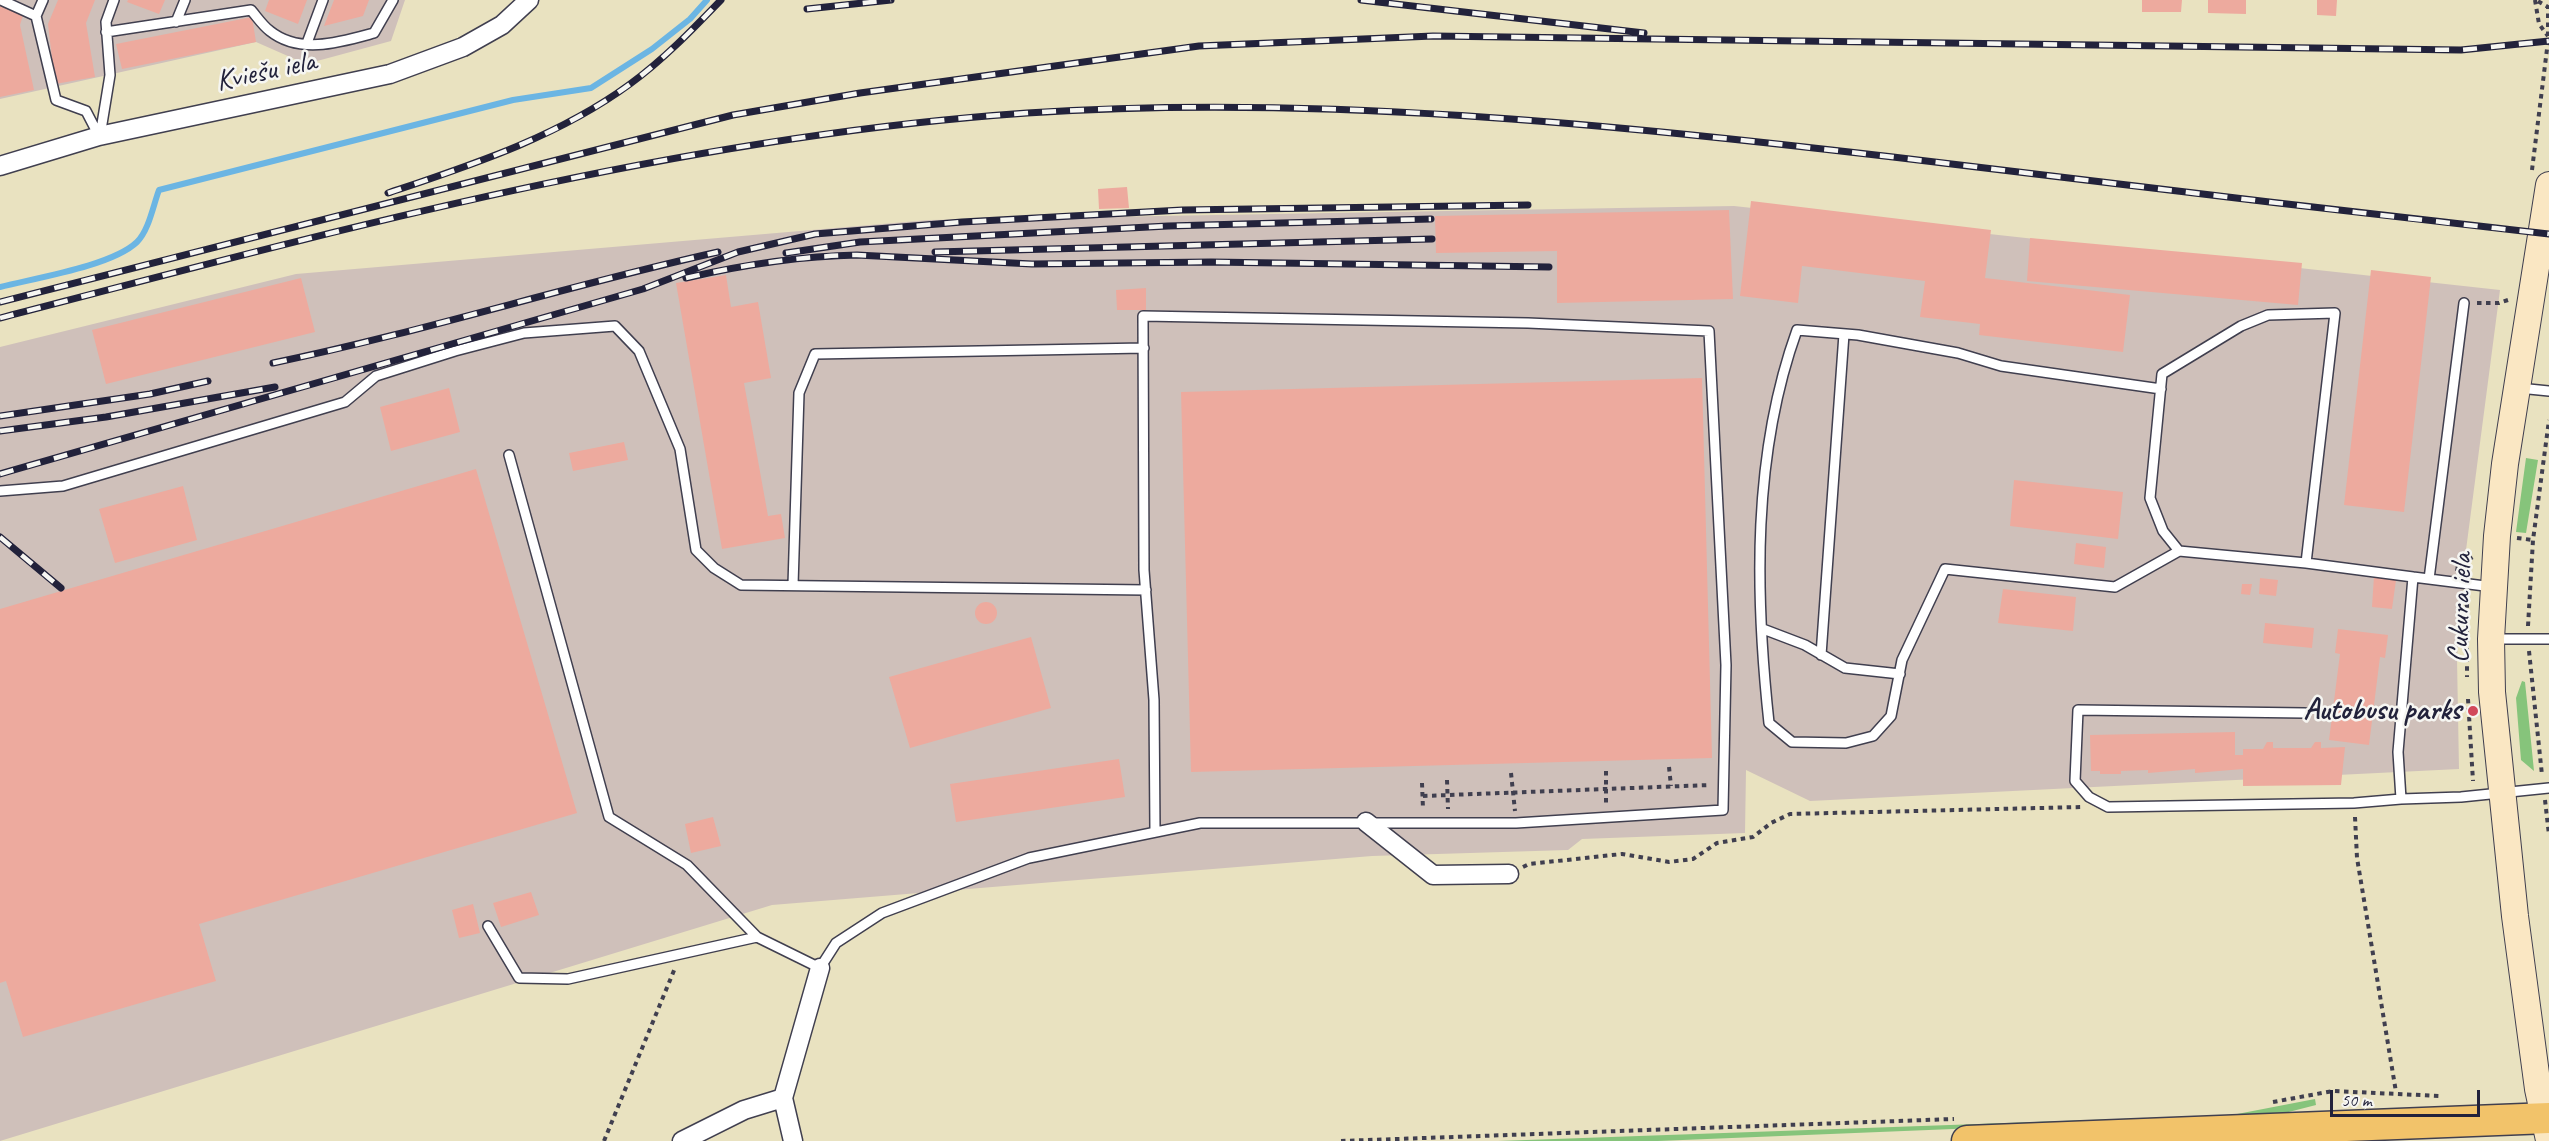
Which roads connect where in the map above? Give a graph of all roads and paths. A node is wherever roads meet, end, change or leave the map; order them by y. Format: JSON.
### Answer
{"nodes":[{"id":1,"x":1,"y":0,"type":"edge"},
{"id":2,"x":43,"y":0,"type":"edge"},
{"id":3,"x":114,"y":0,"type":"edge"},
{"id":4,"x":185,"y":0,"type":"edge"},
{"id":5,"x":255,"y":0,"type":"edge"},
{"id":6,"x":323,"y":0,"type":"edge"},
{"id":7,"x":393,"y":0,"type":"edge"},
{"id":8,"x":530,"y":0,"type":"edge"},
{"id":9,"x":2535,"y":0,"type":"edge"},
{"id":10,"x":2548,"y":7,"type":"edge"},
{"id":11,"x":251,"y":10,"type":"junction"},
{"id":12,"x":36,"y":16,"type":"junction"},
{"id":13,"x":176,"y":22,"type":"junction"},
{"id":14,"x":106,"y":32,"type":"junction"},
{"id":15,"x":2548,"y":37,"type":"edge"},
{"id":16,"x":308,"y":44,"type":"junction"},
{"id":17,"x":99,"y":136,"type":"junction"},
{"id":18,"x":0,"y":166,"type":"edge"},
{"id":19,"x":2540,"y":180,"type":"edge"},
{"id":20,"x":2511,"y":299,"type":"dead end"},
{"id":21,"x":2464,"y":303,"type":"joint"},
{"id":22,"x":1844,"y":334,"type":"junction"},
{"id":23,"x":1144,"y":348,"type":"junction"},
{"id":24,"x":2516,"y":387,"type":"junction"},
{"id":25,"x":2161,"y":388,"type":"junction"},
{"id":26,"x":2549,"y":391,"type":"edge"},
{"id":27,"x":509,"y":455,"type":"dead end"},
{"id":28,"x":0,"y":491,"type":"edge"},
{"id":29,"x":2179,"y":551,"type":"junction"},
{"id":30,"x":2306,"y":563,"type":"junction"},
{"id":31,"x":2413,"y":577,"type":"junction"},
{"id":32,"x":2429,"y":579,"type":"junction"},
{"id":33,"x":793,"y":585,"type":"junction"},
{"id":34,"x":2493,"y":587,"type":"junction"},
{"id":35,"x":1146,"y":590,"type":"junction"},
{"id":36,"x":1763,"y":629,"type":"junction"},
{"id":37,"x":2491,"y":639,"type":"junction"},
{"id":38,"x":2549,"y":639,"type":"edge"},
{"id":39,"x":1821,"y":655,"type":"junction"},
{"id":40,"x":1900,"y":674,"type":"junction"},
{"id":41,"x":2305,"y":713,"type":"dead end"},
{"id":42,"x":1669,"y":767,"type":"dead end"},
{"id":43,"x":1606,"y":771,"type":"dead end"},
{"id":44,"x":1511,"y":773,"type":"dead end"},
{"id":45,"x":1447,"y":780,"type":"dead end"},
{"id":46,"x":1422,"y":783,"type":"dead end"},
{"id":47,"x":1724,"y":784,"type":"junction"},
{"id":48,"x":1671,"y":786,"type":"junction"},
{"id":49,"x":2549,"y":788,"type":"edge"},
{"id":50,"x":1606,"y":789,"type":"junction"},
{"id":51,"x":1513,"y":792,"type":"junction"},
{"id":52,"x":2501,"y":793,"type":"junction"},
{"id":53,"x":1448,"y":795,"type":"junction"},
{"id":54,"x":1423,"y":796,"type":"junction"},
{"id":55,"x":2401,"y":799,"type":"junction"},
{"id":56,"x":2354,"y":803,"type":"junction"},
{"id":57,"x":2108,"y":807,"type":"junction"},
{"id":58,"x":1606,"y":818,"type":"junction"},
{"id":59,"x":1366,"y":822,"type":"junction"},
{"id":60,"x":1423,"y":822,"type":"junction"},
{"id":61,"x":1448,"y":822,"type":"junction"},
{"id":62,"x":1516,"y":823,"type":"junction"},
{"id":63,"x":1155,"y":832,"type":"junction"},
{"id":64,"x":1509,"y":874,"type":"joint"},
{"id":65,"x":488,"y":926,"type":"dead end"},
{"id":66,"x":757,"y":937,"type":"junction"},
{"id":67,"x":681,"y":954,"type":"junction"},
{"id":68,"x":820,"y":968,"type":"junction"},
{"id":69,"x":783,"y":1098,"type":"junction"},
{"id":70,"x":2262,"y":1105,"type":"dead end"},
{"id":71,"x":2548,"y":1126,"type":"edge"},
{"id":72,"x":1963,"y":1130,"type":"edge"},
{"id":73,"x":604,"y":1141,"type":"edge"},
{"id":74,"x":682,"y":1141,"type":"edge"},
{"id":75,"x":793,"y":1141,"type":"edge"},
{"id":76,"x":1341,"y":1141,"type":"edge"}],
"edges":[{"from":1,"to":12,"type":"lane"},
{"from":2,"to":12,"type":"lane"},
{"from":3,"to":14,"type":"lane"},
{"from":4,"to":13,"type":"lane"},
{"from":5,"to":11,"type":"lane"},
{"from":6,"to":16,"type":"lane"},
{"from":7,"to":16,"type":"lane"},
{"from":8,"to":17,"type":"street","name":"Kviešu iela"},
{"from":9,"to":10,"type":"path"},
{"from":9,"to":15,"type":"path"},
{"from":10,"to":15,"type":"path"},
{"from":11,"to":13,"type":"lane"},
{"from":11,"to":16,"type":"lane"},
{"from":12,"to":17,"type":"lane"},
{"from":13,"to":14,"type":"lane"},
{"from":14,"to":17,"type":"lane"},
{"from":15,"to":19,"type":"path"},
{"from":17,"to":18,"type":"street","name":"Kviešu iela"},
{"from":19,"to":24,"type":"main road","name":"Cukura iela"},
{"from":20,"to":21,"type":"path"},
{"from":21,"to":32,"type":"lane"},
{"from":22,"to":25,"type":"lane"},
{"from":22,"to":36,"type":"lane"},
{"from":22,"to":39,"type":"lane"},
{"from":23,"to":33,"type":"lane"},
{"from":23,"to":35,"type":"lane"},
{"from":23,"to":47,"type":"lane"},
{"from":24,"to":26,"type":"lane"},
{"from":24,"to":34,"type":"main road","name":"Cukura iela"},
{"from":25,"to":29,"type":"lane"},
{"from":25,"to":30,"type":"lane"},
{"from":27,"to":66,"type":"lane"},
{"from":28,"to":33,"type":"lane"},
{"from":29,"to":30,"type":"lane"},
{"from":29,"to":40,"type":"lane"},
{"from":30,"to":31,"type":"lane"},
{"from":31,"to":32,"type":"lane"},
{"from":31,"to":55,"type":"lane"},
{"from":32,"to":34,"type":"lane"},
{"from":33,"to":35,"type":"lane"},
{"from":34,"to":37,"type":"main road","name":"Cukura iela"},
{"from":35,"to":63,"type":"lane"},
{"from":36,"to":39,"type":"lane"},
{"from":36,"to":40,"type":"lane"},
{"from":37,"to":38,"type":"lane"},
{"from":37,"to":52,"type":"main road","name":"Cukura iela"},
{"from":39,"to":40,"type":"lane"},
{"from":41,"to":57,"type":"lane"},
{"from":42,"to":48,"type":"path"},
{"from":43,"to":50,"type":"path"},
{"from":44,"to":51,"type":"path"},
{"from":45,"to":53,"type":"path"},
{"from":46,"to":54,"type":"path"},
{"from":47,"to":48,"type":"path"},
{"from":47,"to":58,"type":"lane"},
{"from":48,"to":50,"type":"path"},
{"from":49,"to":52,"type":"lane"},
{"from":50,"to":51,"type":"path"},
{"from":50,"to":58,"type":"path"},
{"from":51,"to":53,"type":"path"},
{"from":51,"to":62,"type":"path"},
{"from":52,"to":55,"type":"lane"},
{"from":52,"to":71,"type":"main road","name":"Cukura iela"},
{"from":53,"to":54,"type":"path"},
{"from":53,"to":61,"type":"path"},
{"from":54,"to":60,"type":"path"},
{"from":55,"to":56,"type":"lane"},
{"from":56,"to":57,"type":"lane"},
{"from":56,"to":70,"type":"path"},
{"from":57,"to":64,"type":"path"},
{"from":58,"to":62,"type":"lane"},
{"from":59,"to":60,"type":"lane"},
{"from":59,"to":63,"type":"lane"},
{"from":59,"to":64,"type":"street"},
{"from":60,"to":61,"type":"lane"},
{"from":61,"to":62,"type":"lane"},
{"from":63,"to":68,"type":"lane"},
{"from":65,"to":67,"type":"lane"},
{"from":66,"to":67,"type":"lane"},
{"from":66,"to":68,"type":"lane"},
{"from":67,"to":73,"type":"path"},
{"from":68,"to":69,"type":"street"},
{"from":69,"to":74,"type":"street"},
{"from":69,"to":75,"type":"street"},
{"from":71,"to":72,"type":"highway"},
{"from":72,"to":76,"type":"path"}]}
